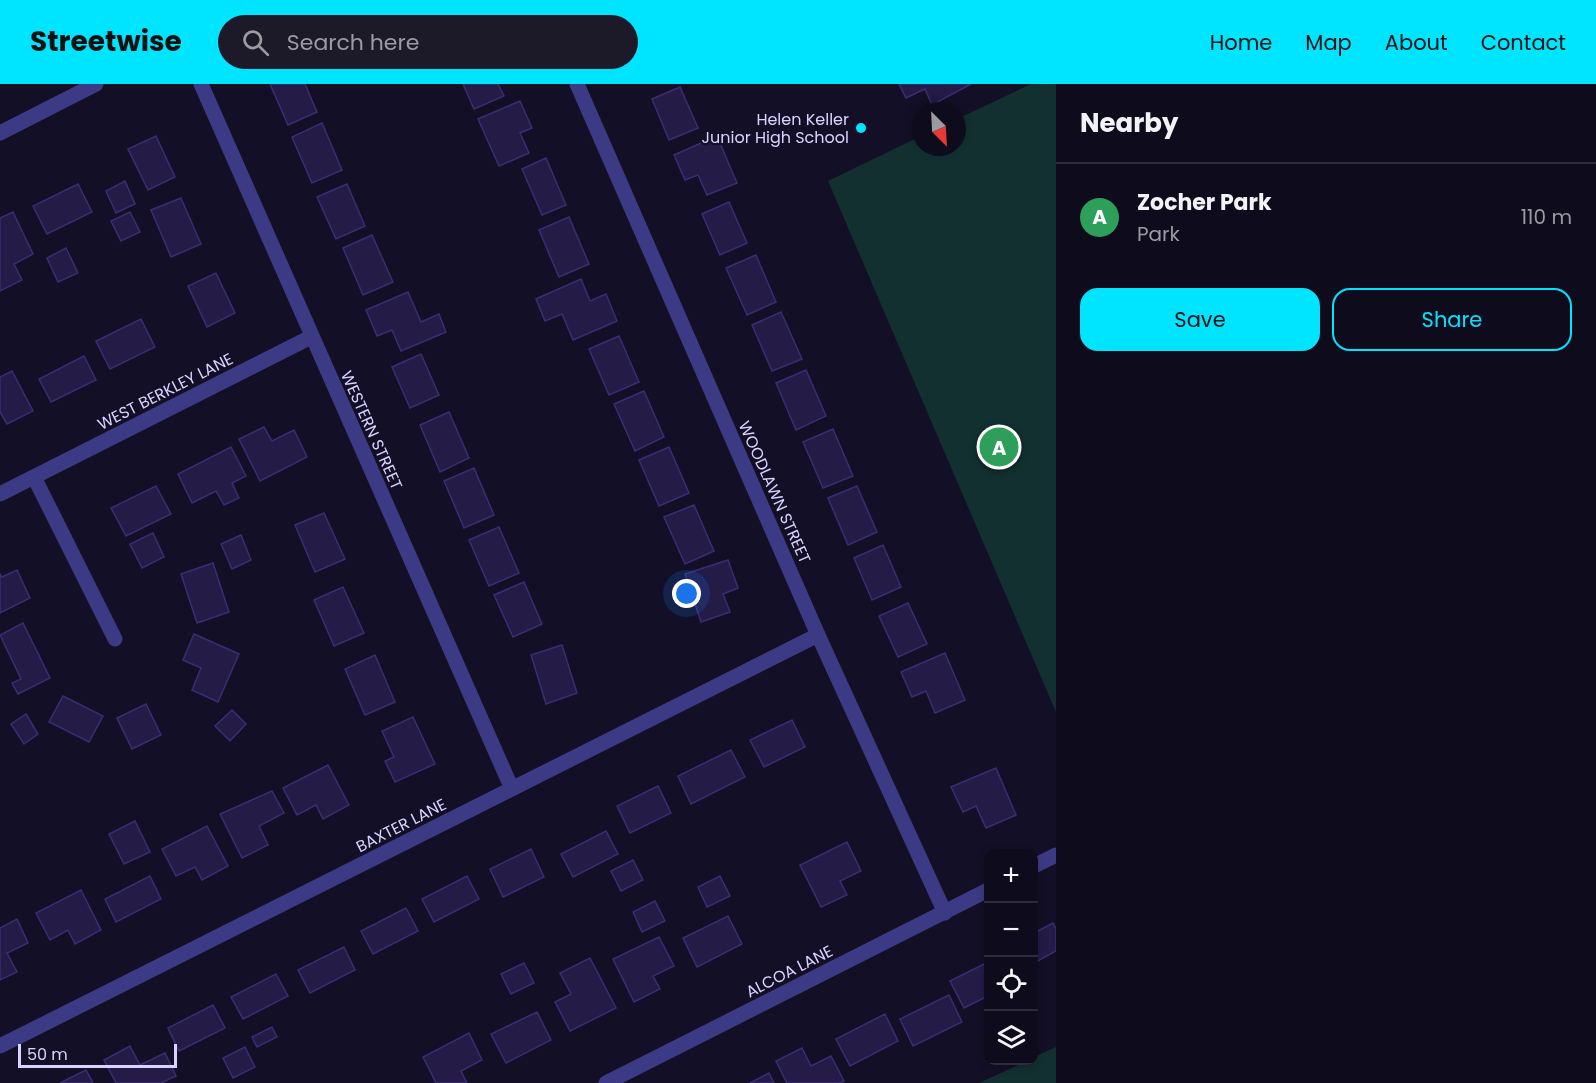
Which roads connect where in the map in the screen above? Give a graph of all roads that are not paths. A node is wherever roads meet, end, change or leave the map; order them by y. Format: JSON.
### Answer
{"nodes":[{"id":1,"x":96,"y":84,"type":"edge"},
{"id":2,"x":201,"y":84,"type":"edge"},
{"id":3,"x":577,"y":84,"type":"edge"},
{"id":4,"x":0,"y":133,"type":"edge"},
{"id":5,"x":311,"y":337,"type":"junction"},
{"id":6,"x":34,"y":477,"type":"junction"},
{"id":7,"x":0,"y":494,"type":"edge"},
{"id":8,"x":818,"y":635,"type":"junction"},
{"id":9,"x":115,"y":639,"type":"dead end"},
{"id":10,"x":512,"y":789,"type":"junction"},
{"id":11,"x":1056,"y":855,"type":"edge"},
{"id":12,"x":1038,"y":864,"type":"edge"},
{"id":13,"x":984,"y":892,"type":"edge"},
{"id":14,"x":945,"y":913,"type":"junction"},
{"id":15,"x":0,"y":1046,"type":"edge"},
{"id":16,"x":606,"y":1083,"type":"edge"}],
"edges":[{"from":1,"to":4,"type":"street"},
{"from":2,"to":5,"type":"street","name":"WESTERN STREET"},
{"from":3,"to":8,"type":"street","name":"WOODLAWN STREET"},
{"from":5,"to":6,"type":"street","name":"WEST BERKLEY LANE"},
{"from":5,"to":10,"type":"street","name":"WESTERN STREET"},
{"from":6,"to":7,"type":"street","name":"WEST BERKLEY LANE"},
{"from":6,"to":9,"type":"street"},
{"from":8,"to":10,"type":"street","name":"BAXTER LANE"},
{"from":8,"to":14,"type":"street","name":"WOODLAWN STREET"},
{"from":10,"to":15,"type":"street","name":"BAXTER LANE"},
{"from":11,"to":12,"type":"street"},
{"from":13,"to":14,"type":"street","name":"ALCOA LANE"},
{"from":14,"to":16,"type":"street","name":"ALCOA LANE"}]}
